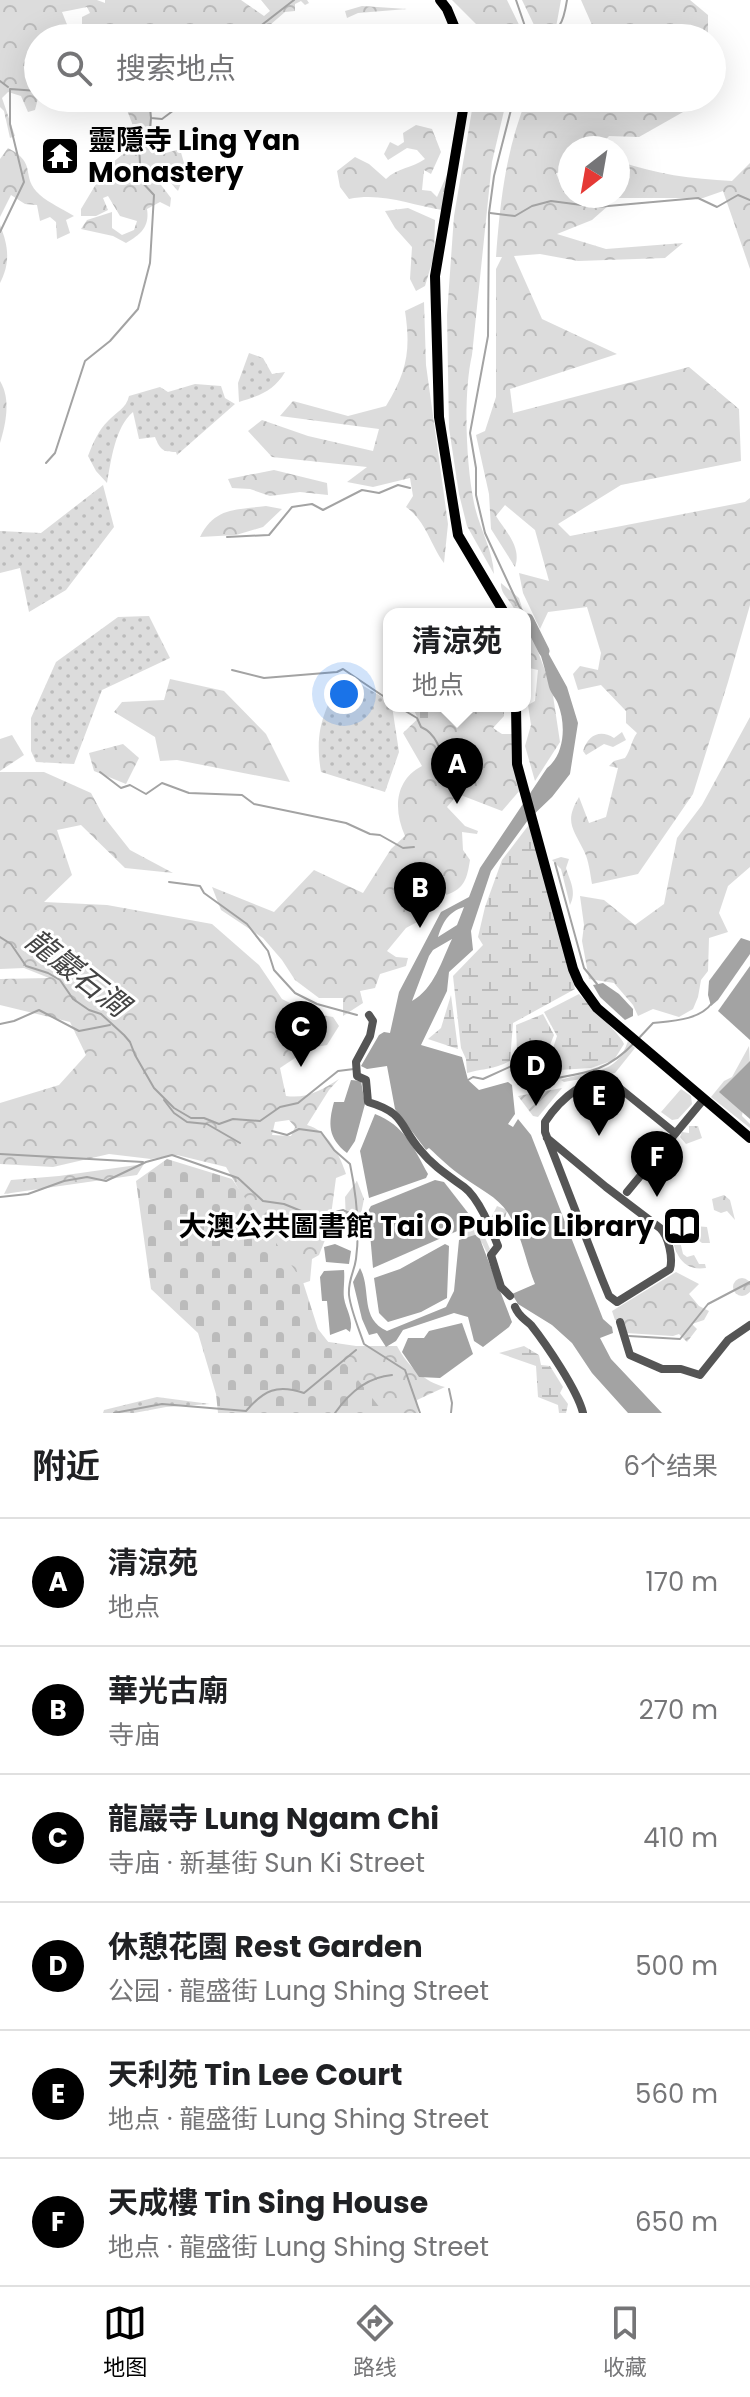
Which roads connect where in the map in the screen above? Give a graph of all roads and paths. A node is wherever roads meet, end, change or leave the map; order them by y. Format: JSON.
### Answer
{"nodes":[{"id":1,"x":440,"y":0,"type":"edge"},
{"id":2,"x":453,"y":24,"type":"edge"},
{"id":3,"x":463,"y":112,"type":"edge"},
{"id":4,"x":501,"y":608,"type":"edge"},
{"id":5,"x":516,"y":712,"type":"edge"},
{"id":6,"x":369,"y":1015,"type":"dead end"},
{"id":7,"x":704,"y":1099,"type":"junction"},
{"id":8,"x":675,"y":1133,"type":"junction"},
{"id":9,"x":547,"y":1138,"type":"junction"},
{"id":10,"x":750,"y":1138,"type":"edge"},
{"id":11,"x":572,"y":1160,"type":"junction"},
{"id":12,"x":561,"y":1174,"type":"junction"},
{"id":13,"x":627,"y":1192,"type":"dead end"},
{"id":14,"x":510,"y":1296,"type":"dead end"},
{"id":15,"x":515,"y":1307,"type":"dead end"},
{"id":16,"x":620,"y":1322,"type":"dead end"},
{"id":17,"x":750,"y":1325,"type":"edge"},
{"id":18,"x":583,"y":1413,"type":"edge"}],
"edges":[{"from":1,"to":2,"type":"main road"},
{"from":3,"to":4,"type":"main road"},
{"from":5,"to":7,"type":"main road"},
{"from":6,"to":14,"type":"street"},
{"from":7,"to":8,"type":"street"},
{"from":7,"to":10,"type":"main road"},
{"from":8,"to":9,"type":"street"},
{"from":8,"to":13,"type":"street"},
{"from":9,"to":11,"type":"street"},
{"from":9,"to":12,"type":"street"},
{"from":11,"to":12,"type":"street"},
{"from":11,"to":12,"type":"street"},
{"from":15,"to":18,"type":"street"},
{"from":16,"to":17,"type":"street"}]}
